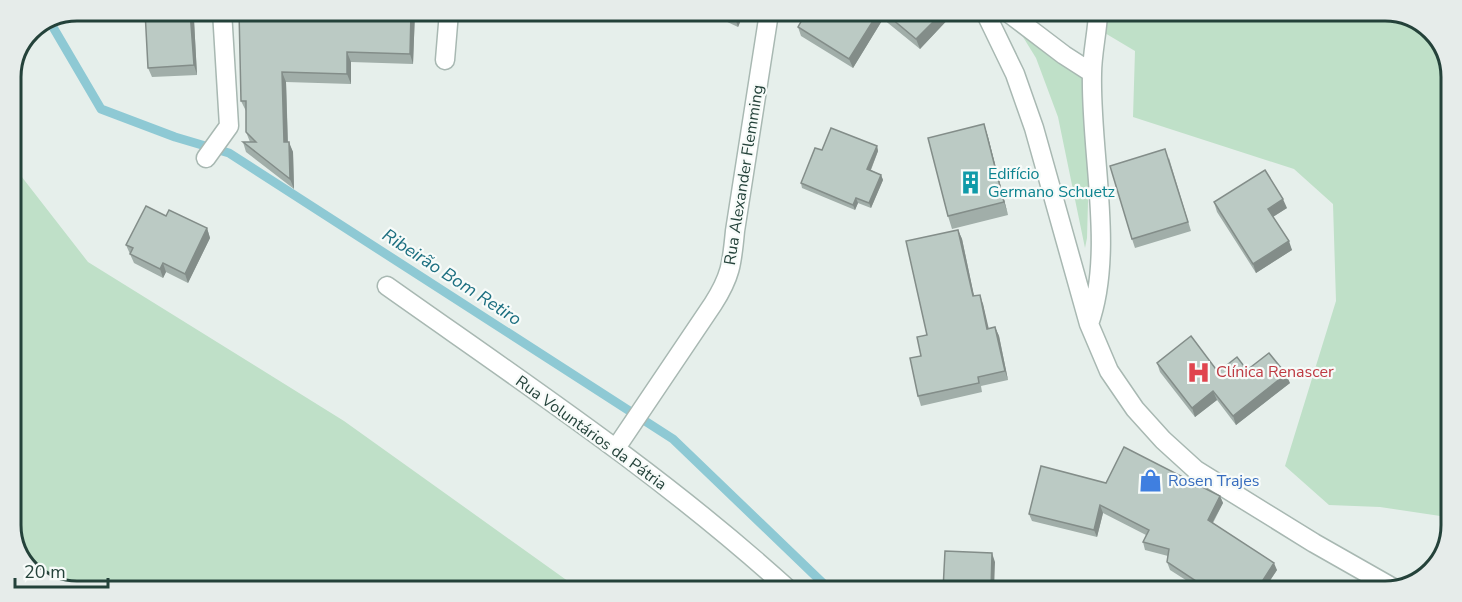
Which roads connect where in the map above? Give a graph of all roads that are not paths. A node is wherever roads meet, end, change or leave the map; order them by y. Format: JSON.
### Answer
{"nodes":[{"id":1,"x":223,"y":21,"type":"edge"},
{"id":2,"x":448,"y":21,"type":"edge"},
{"id":3,"x":768,"y":21,"type":"edge"},
{"id":4,"x":990,"y":21,"type":"edge"},
{"id":5,"x":1019,"y":21,"type":"edge"},
{"id":6,"x":1097,"y":21,"type":"edge"},
{"id":7,"x":445,"y":60,"type":"dead end"},
{"id":8,"x":1092,"y":72,"type":"junction"},
{"id":9,"x":206,"y":158,"type":"dead end"},
{"id":10,"x":387,"y":286,"type":"dead end"},
{"id":11,"x":1089,"y":324,"type":"junction"},
{"id":12,"x":616,"y":448,"type":"junction"},
{"id":13,"x":779,"y":581,"type":"edge"},
{"id":14,"x":1382,"y":581,"type":"edge"}],
"edges":[{"from":1,"to":9,"type":"street"},
{"from":2,"to":7,"type":"street"},
{"from":3,"to":12,"type":"street","name":"Rua Alexander Flemming"},
{"from":4,"to":11,"type":"street"},
{"from":5,"to":8,"type":"street"},
{"from":6,"to":8,"type":"street"},
{"from":8,"to":11,"type":"street"},
{"from":10,"to":12,"type":"street","name":"Rua Voluntários da Pátria"},
{"from":11,"to":14,"type":"street"},
{"from":12,"to":13,"type":"street","name":"Rua Voluntários da Pátria"}]}
